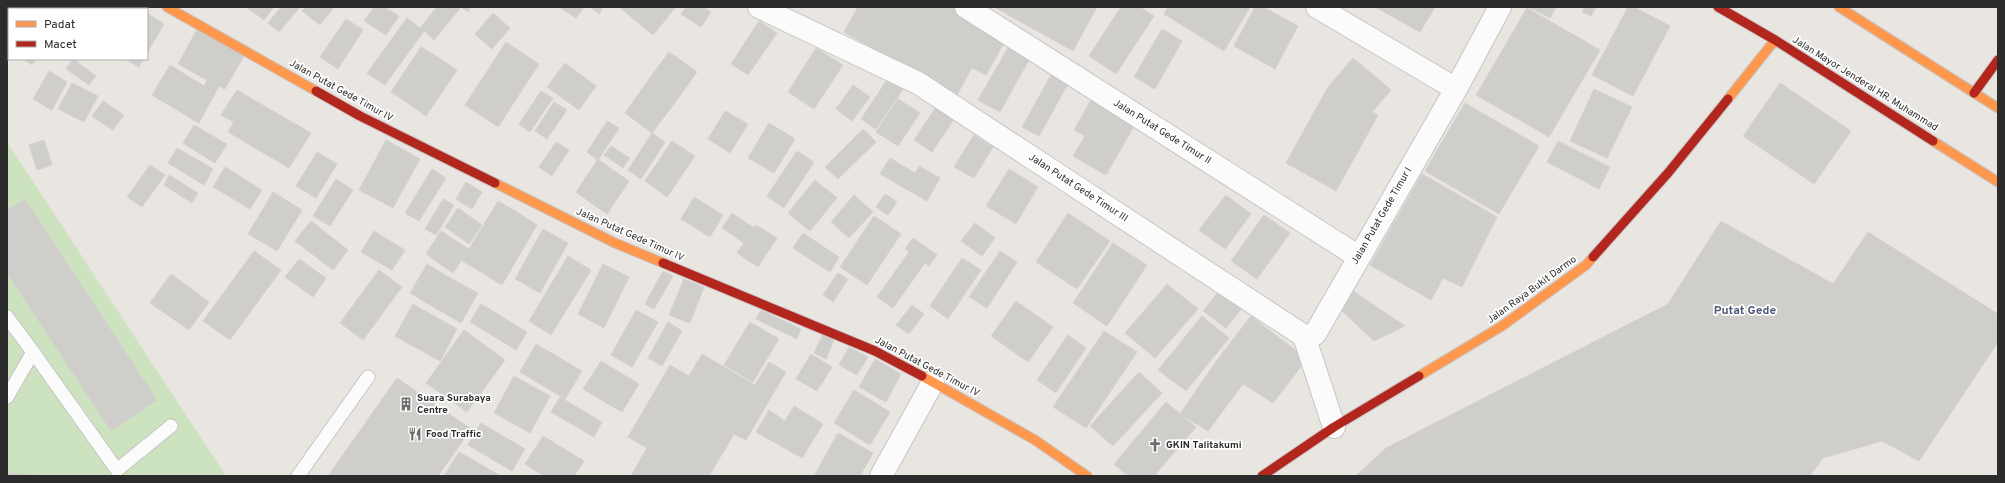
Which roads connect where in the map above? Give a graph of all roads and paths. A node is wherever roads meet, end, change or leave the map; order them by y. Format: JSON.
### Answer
{"nodes":[{"id":1,"x":166,"y":7,"type":"edge"},
{"id":2,"x":759,"y":7,"type":"edge"},
{"id":3,"x":966,"y":7,"type":"edge"},
{"id":4,"x":1317,"y":7,"type":"edge"},
{"id":5,"x":1500,"y":7,"type":"edge"},
{"id":6,"x":1718,"y":7,"type":"edge"},
{"id":7,"x":1839,"y":7,"type":"edge"},
{"id":8,"x":1775,"y":40,"type":"junction"},
{"id":9,"x":1998,"y":60,"type":"edge"},
{"id":10,"x":1456,"y":89,"type":"junction"},
{"id":11,"x":1974,"y":93,"type":"junction"},
{"id":12,"x":1998,"y":108,"type":"edge"},
{"id":13,"x":1998,"y":182,"type":"edge"},
{"id":14,"x":1358,"y":257,"type":"junction"},
{"id":15,"x":7,"y":317,"type":"edge"},
{"id":16,"x":1304,"y":336,"type":"junction"},
{"id":17,"x":32,"y":352,"type":"junction"},
{"id":18,"x":368,"y":377,"type":"dead end"},
{"id":19,"x":934,"y":382,"type":"junction"},
{"id":20,"x":7,"y":397,"type":"edge"},
{"id":21,"x":171,"y":426,"type":"dead end"},
{"id":22,"x":1334,"y":428,"type":"junction"},
{"id":23,"x":118,"y":473,"type":"edge"},
{"id":24,"x":298,"y":476,"type":"edge"},
{"id":25,"x":881,"y":476,"type":"edge"},
{"id":26,"x":1087,"y":476,"type":"edge"},
{"id":27,"x":1262,"y":476,"type":"edge"}],
"edges":[{"from":1,"to":19,"type":"street","name":"Jalan Putat Gede Timur IV"},
{"from":2,"to":16,"type":"street","name":"Jalan Putat Gede Timur III"},
{"from":3,"to":14,"type":"street","name":"Jalan Putat Gede Timur II"},
{"from":4,"to":10,"type":"street"},
{"from":5,"to":10,"type":"street","name":"Jalan Putat Gede Timur I"},
{"from":6,"to":8,"type":"street","name":"Jalan Mayor Jenderal HR. Muhammad"},
{"from":7,"to":11,"type":"street"},
{"from":8,"to":13,"type":"street","name":"Jalan Mayor Jenderal HR. Muhammad"},
{"from":8,"to":22,"type":"street","name":"Jalan Raya Bukit Darmo"},
{"from":9,"to":11,"type":"street"},
{"from":10,"to":14,"type":"street","name":"Jalan Putat Gede Timur I"},
{"from":11,"to":12,"type":"street"},
{"from":14,"to":16,"type":"street","name":"Jalan Putat Gede Timur I"},
{"from":15,"to":17,"type":"lane"},
{"from":16,"to":22,"type":"street"},
{"from":17,"to":20,"type":"lane"},
{"from":17,"to":23,"type":"lane"},
{"from":18,"to":24,"type":"lane"},
{"from":19,"to":25,"type":"street"},
{"from":19,"to":26,"type":"street","name":"Jalan Putat Gede Timur IV"},
{"from":21,"to":23,"type":"lane"},
{"from":22,"to":27,"type":"street","name":"Jalan Raya Bukit Darmo"}]}
